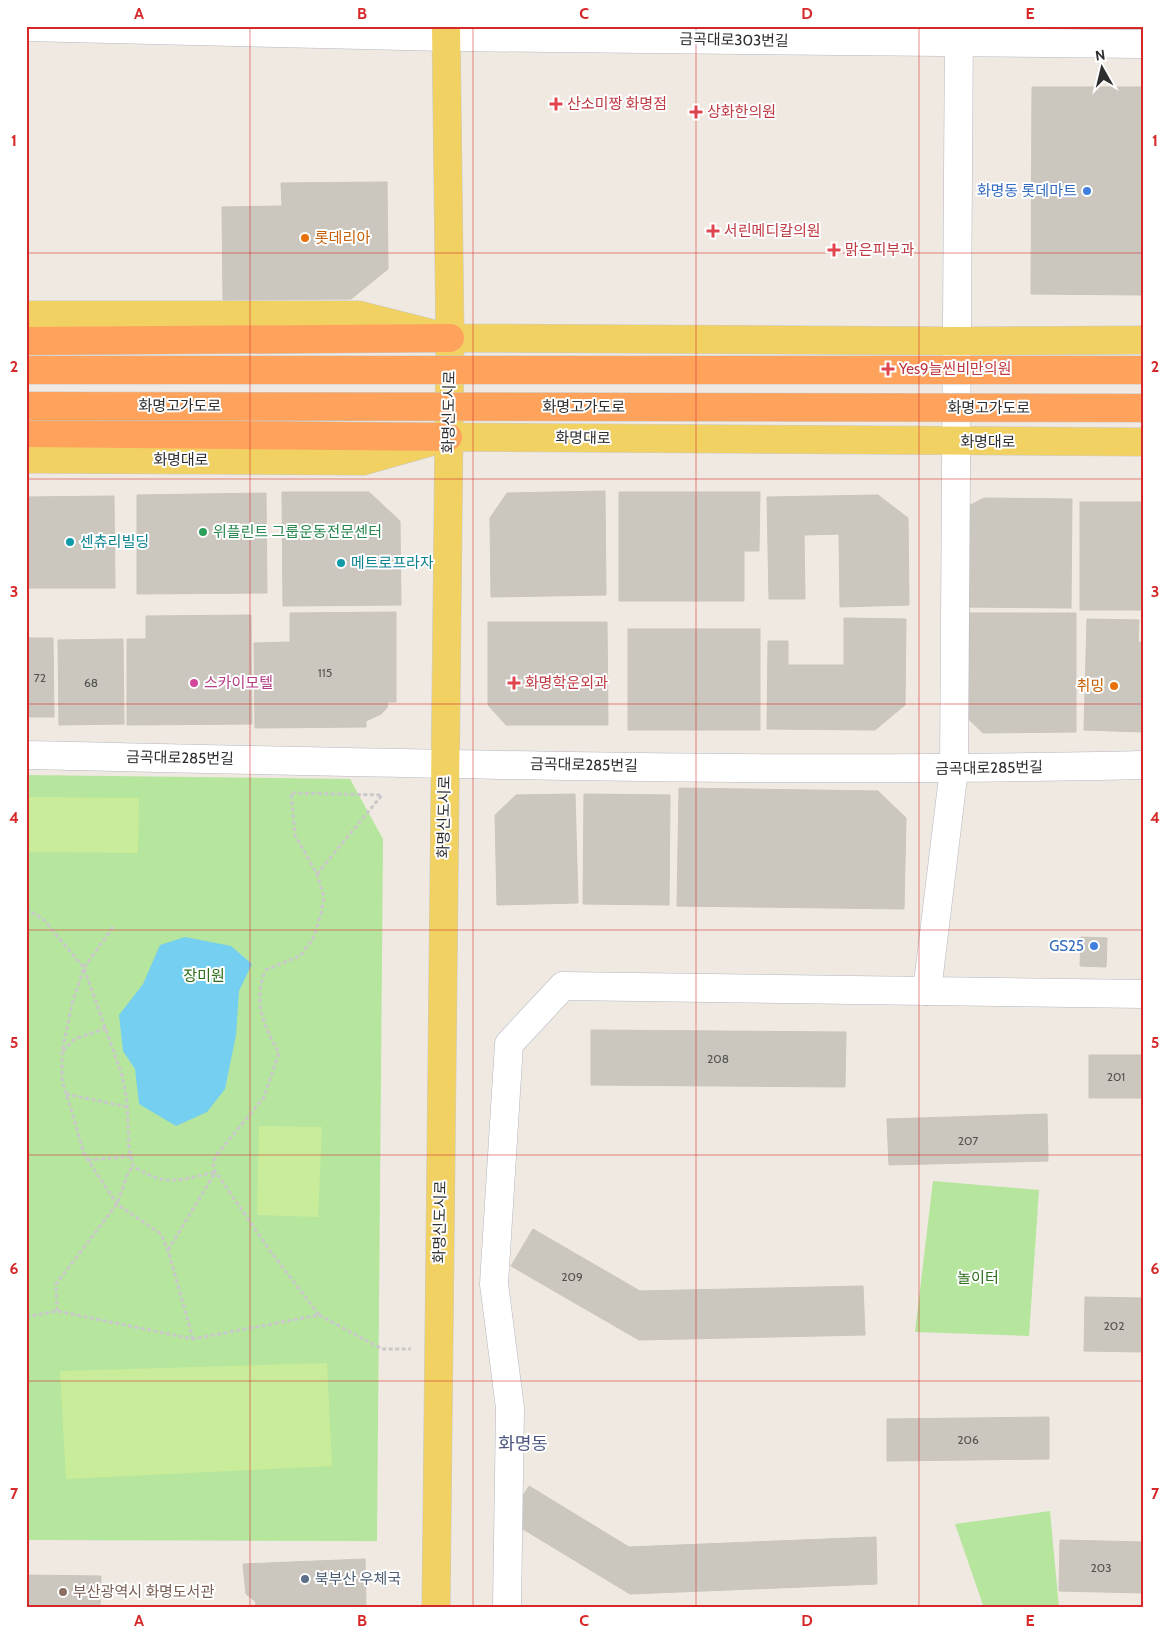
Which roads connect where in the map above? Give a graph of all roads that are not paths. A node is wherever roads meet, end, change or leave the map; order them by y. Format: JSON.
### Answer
{"nodes":[{"id":1,"x":26,"y":27,"type":"edge"},
{"id":2,"x":447,"y":32,"type":"edge"},
{"id":3,"x":959,"y":34,"type":"edge"},
{"id":4,"x":1143,"y":44,"type":"edge"},
{"id":5,"x":26,"y":315,"type":"edge"},
{"id":6,"x":450,"y":338,"type":"junction"},
{"id":7,"x":1143,"y":340,"type":"edge"},
{"id":8,"x":26,"y":341,"type":"edge"},
{"id":9,"x":956,"y":341,"type":"junction"},
{"id":10,"x":26,"y":370,"type":"edge"},
{"id":11,"x":1143,"y":370,"type":"edge"},
{"id":12,"x":26,"y":406,"type":"edge"},
{"id":13,"x":1143,"y":408,"type":"edge"},
{"id":14,"x":26,"y":433,"type":"edge"},
{"id":15,"x":448,"y":436,"type":"junction"},
{"id":16,"x":956,"y":442,"type":"junction"},
{"id":17,"x":1143,"y":442,"type":"edge"},
{"id":18,"x":26,"y":459,"type":"edge"},
{"id":19,"x":26,"y":755,"type":"edge"},
{"id":20,"x":445,"y":764,"type":"junction"},
{"id":21,"x":1143,"y":764,"type":"edge"},
{"id":22,"x":954,"y":769,"type":"junction"},
{"id":23,"x":928,"y":991,"type":"junction"},
{"id":24,"x":1143,"y":994,"type":"edge"},
{"id":25,"x":436,"y":1608,"type":"edge"},
{"id":26,"x":507,"y":1608,"type":"edge"}],
"edges":[{"from":1,"to":2,"type":"street","name":"금곡대로303번길"},
{"from":2,"to":3,"type":"street","name":"금곡대로303번길"},
{"from":2,"to":6,"type":"main road","name":"화명신도시로"},
{"from":3,"to":4,"type":"street","name":"금곡대로303번길"},
{"from":3,"to":9,"type":"street"},
{"from":5,"to":6,"type":"main road"},
{"from":6,"to":8,"type":"highway"},
{"from":6,"to":9,"type":"main road"},
{"from":6,"to":15,"type":"main road","name":"화명신도시로"},
{"from":7,"to":9,"type":"main road"},
{"from":9,"to":16,"type":"street"},
{"from":10,"to":11,"type":"highway","bridge":true},
{"from":12,"to":13,"type":"highway","name":"화명고가도로","bridge":true},
{"from":14,"to":15,"type":"highway"},
{"from":15,"to":16,"type":"main road","name":"화명대로"},
{"from":15,"to":18,"type":"main road","name":"화명대로"},
{"from":15,"to":20,"type":"main road","name":"화명신도시로"},
{"from":16,"to":17,"type":"main road","name":"화명대로"},
{"from":16,"to":22,"type":"street"},
{"from":19,"to":20,"type":"street","name":"금곡대로285번길"},
{"from":20,"to":22,"type":"street","name":"금곡대로285번길"},
{"from":20,"to":25,"type":"main road","name":"화명신도시로"},
{"from":21,"to":22,"type":"street","name":"금곡대로285번길"},
{"from":22,"to":23,"type":"street"},
{"from":23,"to":24,"type":"street"},
{"from":23,"to":26,"type":"street"}]}
